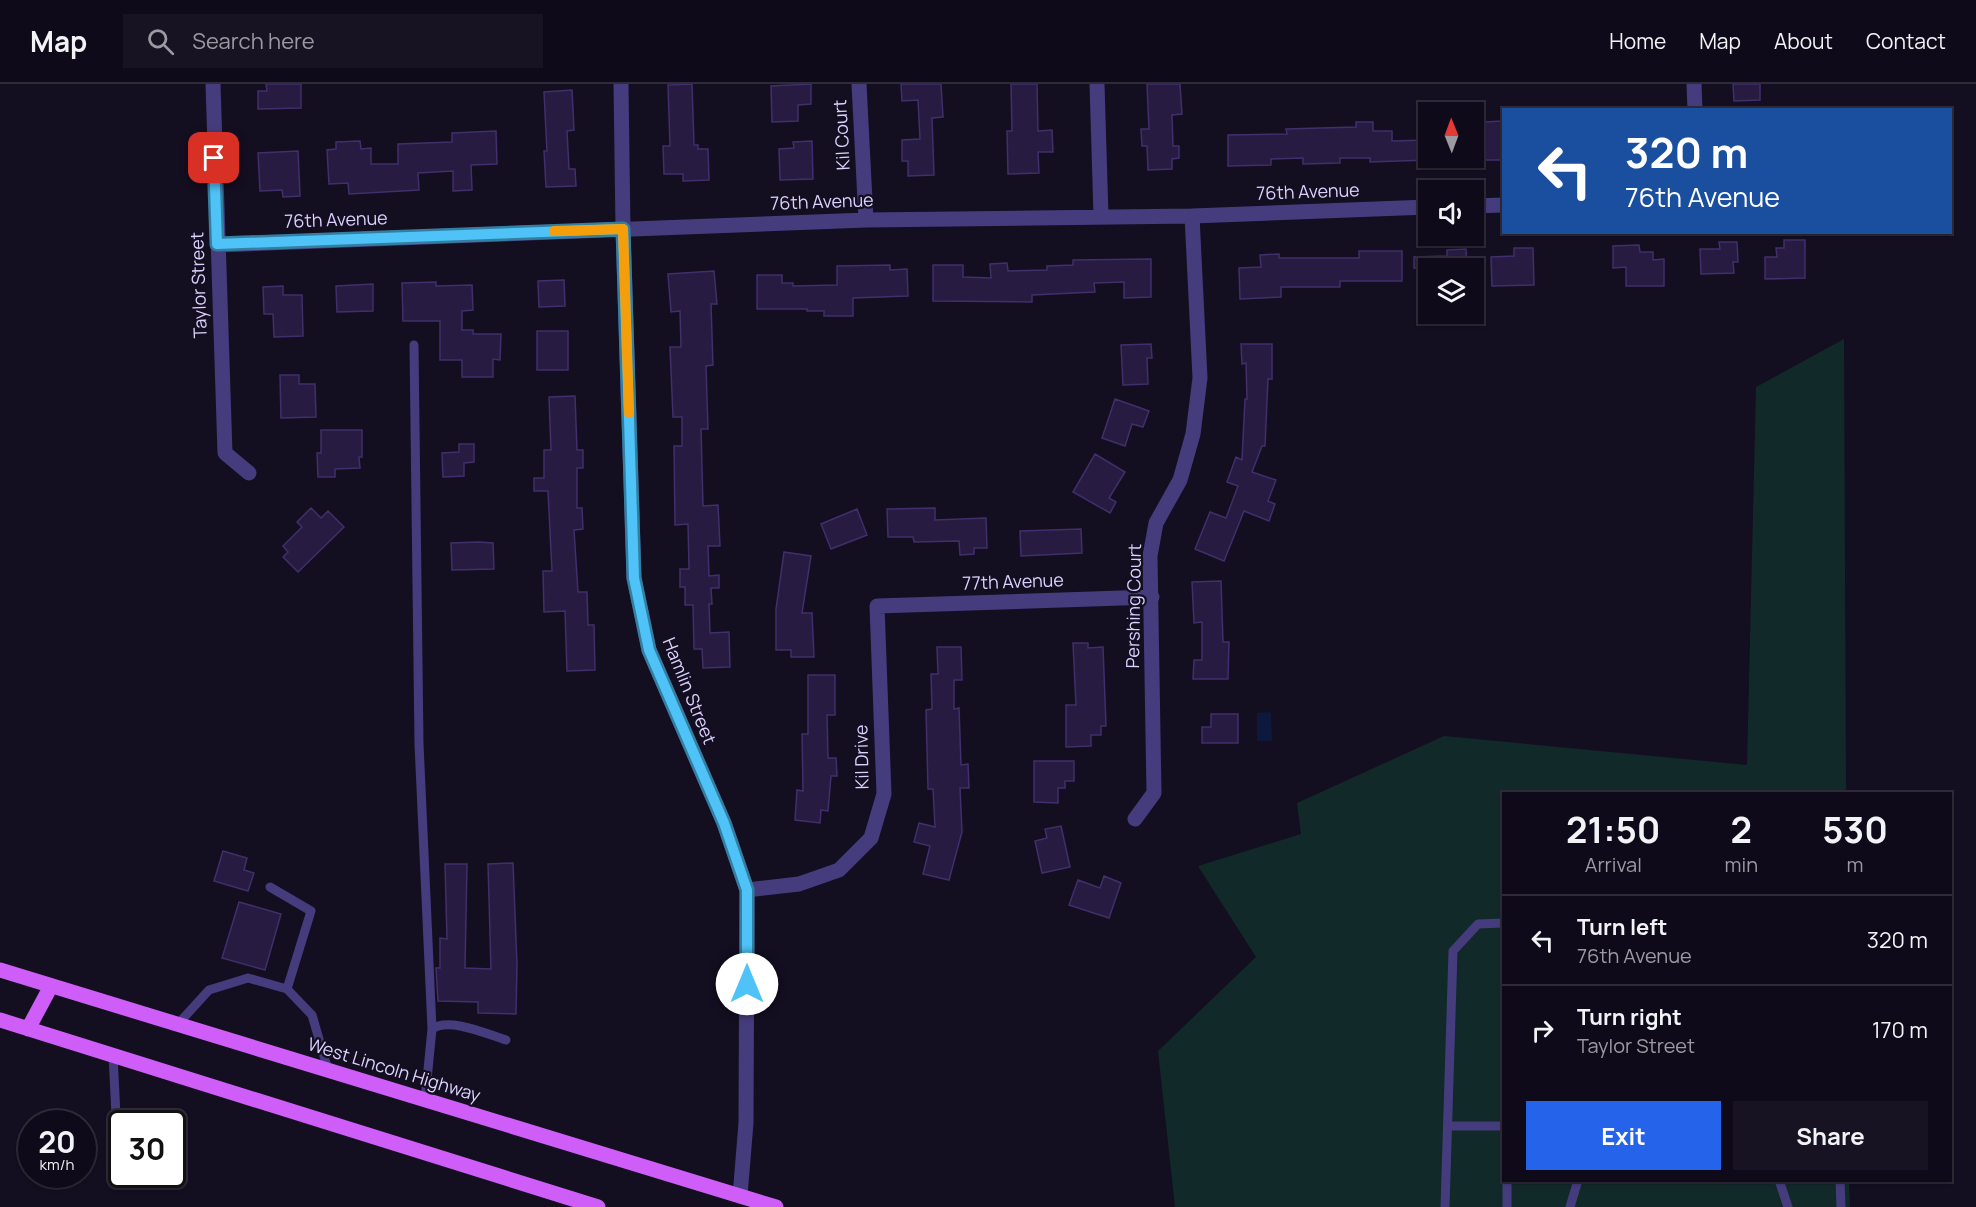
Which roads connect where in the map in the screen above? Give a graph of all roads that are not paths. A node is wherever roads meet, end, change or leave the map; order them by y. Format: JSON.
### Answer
{"nodes":[{"id":1,"x":213,"y":84,"type":"edge"},
{"id":2,"x":621,"y":84,"type":"edge"},
{"id":3,"x":859,"y":84,"type":"edge"},
{"id":4,"x":1097,"y":84,"type":"edge"},
{"id":5,"x":1694,"y":84,"type":"edge"},
{"id":6,"x":1695,"y":108,"type":"edge"},
{"id":7,"x":1502,"y":205,"type":"edge"},
{"id":8,"x":1484,"y":206,"type":"edge"},
{"id":9,"x":1418,"y":207,"type":"edge"},
{"id":10,"x":1101,"y":216,"type":"junction"},
{"id":11,"x":1192,"y":216,"type":"junction"},
{"id":12,"x":866,"y":220,"type":"junction"},
{"id":13,"x":623,"y":229,"type":"junction"},
{"id":14,"x":217,"y":244,"type":"junction"},
{"id":15,"x":414,"y":345,"type":"dead end"},
{"id":16,"x":249,"y":473,"type":"dead end"},
{"id":17,"x":1152,"y":597,"type":"junction"},
{"id":18,"x":877,"y":606,"type":"joint"},
{"id":19,"x":1135,"y":819,"type":"dead end"},
{"id":20,"x":270,"y":887,"type":"dead end"},
{"id":21,"x":747,"y":890,"type":"junction"},
{"id":22,"x":1502,"y":923,"type":"edge"},
{"id":23,"x":0,"y":970,"type":"edge"},
{"id":24,"x":51,"y":986,"type":"junction"},
{"id":25,"x":287,"y":990,"type":"junction"},
{"id":26,"x":0,"y":1020,"type":"edge"},
{"id":27,"x":178,"y":1024,"type":"junction"},
{"id":28,"x":28,"y":1029,"type":"junction"},
{"id":29,"x":432,"y":1029,"type":"junction"},
{"id":30,"x":506,"y":1040,"type":"dead end"},
{"id":31,"x":113,"y":1055,"type":"junction"},
{"id":32,"x":328,"y":1070,"type":"junction"},
{"id":33,"x":425,"y":1100,"type":"junction"},
{"id":34,"x":116,"y":1110,"type":"edge"},
{"id":35,"x":1448,"y":1126,"type":"junction"},
{"id":36,"x":1502,"y":1126,"type":"edge"},
{"id":37,"x":1507,"y":1182,"type":"edge"},
{"id":38,"x":1577,"y":1182,"type":"edge"},
{"id":39,"x":1780,"y":1182,"type":"edge"},
{"id":40,"x":1840,"y":1182,"type":"edge"},
{"id":41,"x":740,"y":1196,"type":"junction"},
{"id":42,"x":597,"y":1207,"type":"edge"},
{"id":43,"x":776,"y":1207,"type":"edge"},
{"id":44,"x":1445,"y":1207,"type":"edge"},
{"id":45,"x":1507,"y":1207,"type":"edge"},
{"id":46,"x":1570,"y":1207,"type":"edge"},
{"id":47,"x":1788,"y":1207,"type":"edge"},
{"id":48,"x":1841,"y":1207,"type":"edge"}],
"edges":[{"from":1,"to":14,"type":"street","name":"Taylor Street"},
{"from":2,"to":13,"type":"street","name":"Hamlin Street"},
{"from":3,"to":12,"type":"street","name":"Kil Court"},
{"from":4,"to":10,"type":"street"},
{"from":5,"to":6,"type":"street"},
{"from":7,"to":8,"type":"street"},
{"from":9,"to":11,"type":"street","name":"76th Avenue"},
{"from":10,"to":11,"type":"street","name":"76th Avenue"},
{"from":10,"to":12,"type":"street","name":"76th Avenue"},
{"from":11,"to":17,"type":"street","name":"Pershing Court"},
{"from":12,"to":13,"type":"street","name":"76th Avenue"},
{"from":13,"to":14,"type":"street","name":"76th Avenue"},
{"from":13,"to":21,"type":"street","name":"Hamlin Street"},
{"from":14,"to":16,"type":"street","name":"Taylor Street"},
{"from":15,"to":29,"type":"lane"},
{"from":17,"to":18,"type":"street","name":"77th Avenue"},
{"from":17,"to":19,"type":"street","name":"Pershing Court"},
{"from":18,"to":21,"type":"street","name":"Kil Drive"},
{"from":20,"to":25,"type":"lane"},
{"from":21,"to":41,"type":"street","name":"Hamlin Street"},
{"from":22,"to":35,"type":"lane"},
{"from":23,"to":24,"type":"main road","name":"West Lincoln Highway"},
{"from":24,"to":27,"type":"main road","name":"West Lincoln Highway"},
{"from":24,"to":28,"type":"main road"},
{"from":25,"to":27,"type":"lane"},
{"from":25,"to":32,"type":"lane"},
{"from":26,"to":28,"type":"main road"},
{"from":27,"to":32,"type":"main road","name":"West Lincoln Highway"},
{"from":28,"to":31,"type":"main road"},
{"from":29,"to":30,"type":"lane"},
{"from":29,"to":33,"type":"lane"},
{"from":31,"to":34,"type":"lane"},
{"from":31,"to":42,"type":"main road"},
{"from":32,"to":33,"type":"main road","name":"West Lincoln Highway"},
{"from":33,"to":41,"type":"main road","name":"West Lincoln Highway"},
{"from":35,"to":36,"type":"lane"},
{"from":35,"to":44,"type":"lane"},
{"from":37,"to":45,"type":"lane"},
{"from":38,"to":46,"type":"lane"},
{"from":39,"to":47,"type":"lane"},
{"from":40,"to":48,"type":"lane"},
{"from":41,"to":43,"type":"main road","name":"West Lincoln Highway"}]}
